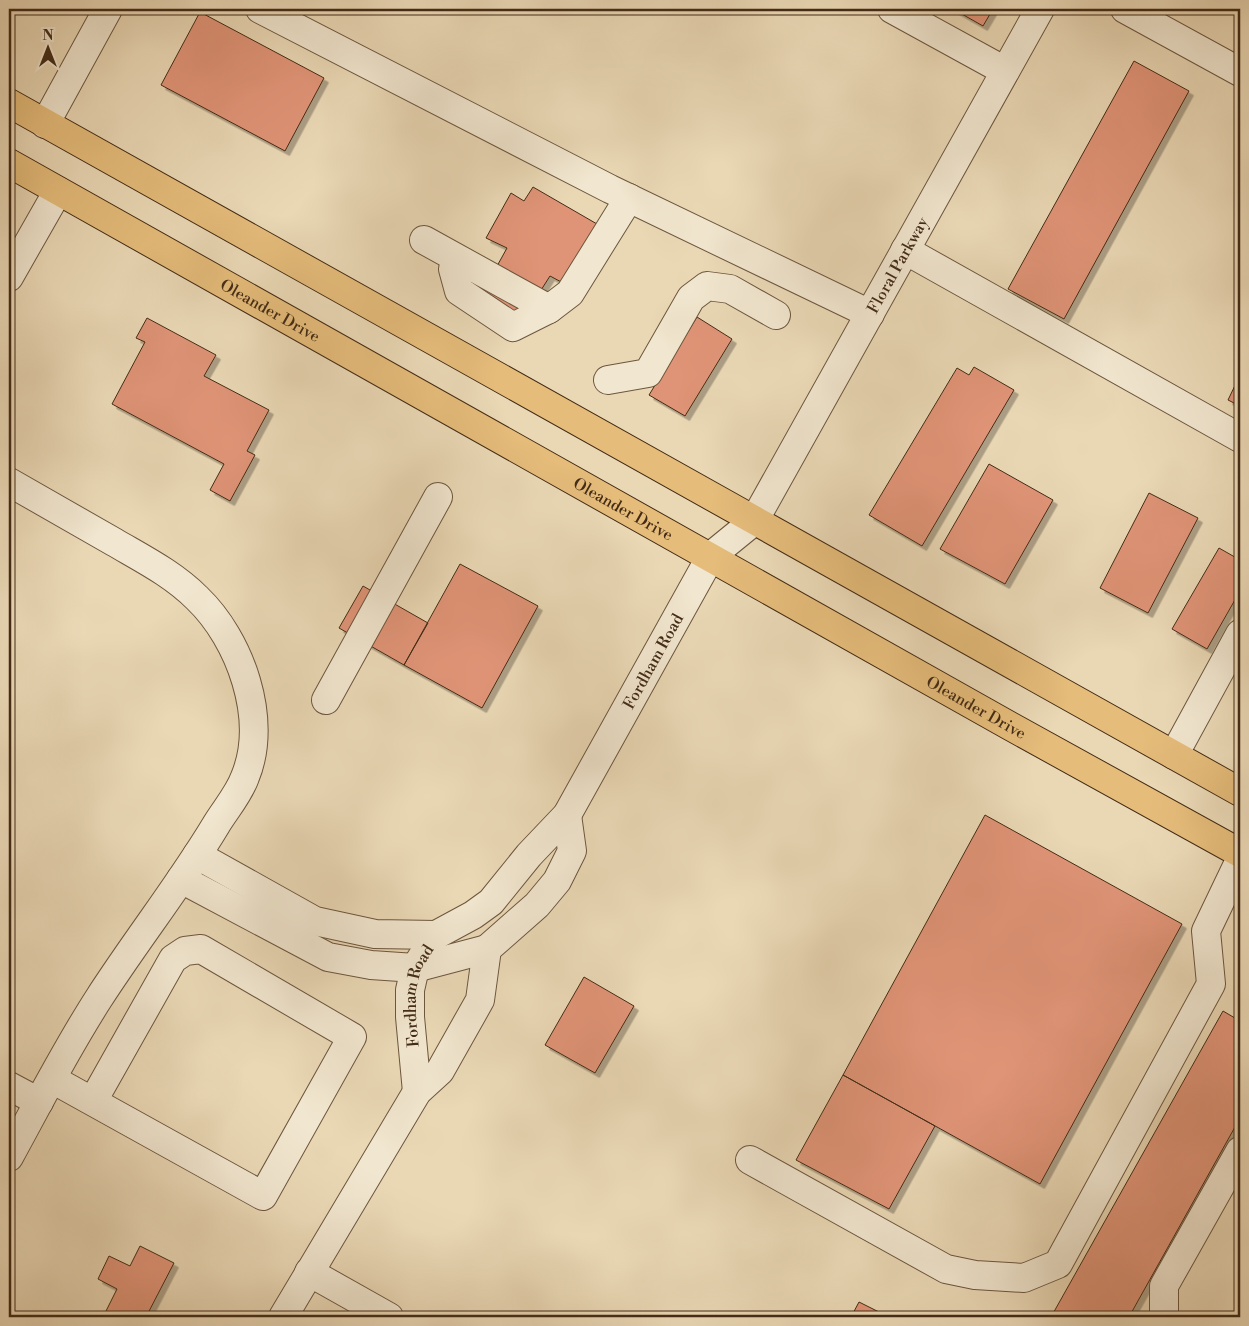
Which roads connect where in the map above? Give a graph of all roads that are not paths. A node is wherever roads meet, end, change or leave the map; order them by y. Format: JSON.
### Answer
{"nodes":[{"id":1,"x":108,"y":9,"type":"edge"},
{"id":2,"x":260,"y":9,"type":"edge"},
{"id":3,"x":892,"y":9,"type":"edge"},
{"id":4,"x":1040,"y":9,"type":"edge"},
{"id":5,"x":1125,"y":9,"type":"edge"},
{"id":6,"x":1005,"y":71,"type":"junction"},
{"id":7,"x":1240,"y":72,"type":"edge"},
{"id":8,"x":9,"y":103,"type":"edge"},
{"id":9,"x":45,"y":124,"type":"junction"},
{"id":10,"x":9,"y":163,"type":"edge"},
{"id":11,"x":58,"y":191,"type":"junction"},
{"id":12,"x":629,"y":198,"type":"junction"},
{"id":13,"x":905,"y":250,"type":"junction"},
{"id":14,"x":441,"y":254,"type":"dead end"},
{"id":15,"x":9,"y":276,"type":"edge"},
{"id":16,"x":870,"y":314,"type":"junction"},
{"id":17,"x":776,"y":315,"type":"dead end"},
{"id":18,"x":608,"y":380,"type":"dead end"},
{"id":19,"x":1240,"y":438,"type":"edge"},
{"id":20,"x":9,"y":482,"type":"edge"},
{"id":21,"x":438,"y":497,"type":"dead end"},
{"id":22,"x":754,"y":522,"type":"junction"},
{"id":23,"x":711,"y":556,"type":"junction"},
{"id":24,"x":1240,"y":634,"type":"edge"},
{"id":25,"x":326,"y":700,"type":"dead end"},
{"id":26,"x":1174,"y":755,"type":"junction"},
{"id":27,"x":1240,"y":792,"type":"edge"},
{"id":28,"x":568,"y":814,"type":"junction"},
{"id":29,"x":1240,"y":853,"type":"edge"},
{"id":30,"x":197,"y":855,"type":"junction"},
{"id":31,"x":1240,"y":860,"type":"edge"},
{"id":32,"x":181,"y":879,"type":"junction"},
{"id":33,"x":436,"y":935,"type":"junction"},
{"id":34,"x":487,"y":949,"type":"junction"},
{"id":35,"x":415,"y":968,"type":"junction"},
{"id":36,"x":9,"y":1086,"type":"edge"},
{"id":37,"x":46,"y":1090,"type":"junction"},
{"id":38,"x":417,"y":1092,"type":"junction"},
{"id":39,"x":93,"y":1102,"type":"junction"},
{"id":40,"x":1240,"y":1152,"type":"edge"},
{"id":41,"x":9,"y":1157,"type":"edge"},
{"id":42,"x":750,"y":1160,"type":"dead end"},
{"id":43,"x":309,"y":1272,"type":"junction"},
{"id":44,"x":283,"y":1317,"type":"edge"},
{"id":45,"x":389,"y":1317,"type":"edge"},
{"id":46,"x":1164,"y":1317,"type":"edge"}],
"edges":[{"from":1,"to":9,"type":"street"},
{"from":2,"to":12,"type":"street"},
{"from":3,"to":6,"type":"street"},
{"from":4,"to":6,"type":"street","name":"Floral Parkway"},
{"from":5,"to":7,"type":"street"},
{"from":6,"to":13,"type":"street","name":"Floral Parkway"},
{"from":8,"to":9,"type":"main road"},
{"from":9,"to":22,"type":"main road"},
{"from":10,"to":11,"type":"main road","name":"Oleander Drive"},
{"from":11,"to":15,"type":"street"},
{"from":11,"to":23,"type":"main road","name":"Oleander Drive"},
{"from":12,"to":14,"type":"street"},
{"from":12,"to":16,"type":"street"},
{"from":13,"to":16,"type":"street","name":"Floral Parkway"},
{"from":13,"to":19,"type":"street"},
{"from":16,"to":22,"type":"street","name":"Floral Parkway"},
{"from":17,"to":18,"type":"street"},
{"from":20,"to":30,"type":"street"},
{"from":21,"to":25,"type":"street"},
{"from":22,"to":23,"type":"street","name":"Fordham Road"},
{"from":22,"to":26,"type":"main road"},
{"from":23,"to":28,"type":"street","name":"Fordham Road"},
{"from":23,"to":29,"type":"main road","name":"Oleander Drive"},
{"from":24,"to":26,"type":"street"},
{"from":26,"to":27,"type":"main road"},
{"from":28,"to":33,"type":"street","name":"Fordham Road"},
{"from":28,"to":34,"type":"street"},
{"from":30,"to":32,"type":"street"},
{"from":30,"to":33,"type":"street"},
{"from":31,"to":42,"type":"street"},
{"from":32,"to":35,"type":"street"},
{"from":32,"to":37,"type":"street"},
{"from":33,"to":35,"type":"street","name":"Fordham Road"},
{"from":34,"to":35,"type":"street"},
{"from":34,"to":38,"type":"street","name":"Fordham Road"},
{"from":35,"to":38,"type":"street","name":"Fordham Road"},
{"from":36,"to":37,"type":"street"},
{"from":37,"to":39,"type":"street"},
{"from":37,"to":41,"type":"street"},
{"from":38,"to":43,"type":"street","name":"Fordham Road"},
{"from":39,"to":39,"type":"street"},
{"from":40,"to":46,"type":"street"},
{"from":43,"to":44,"type":"street","name":"Fordham Road"},
{"from":43,"to":45,"type":"street"}]}
